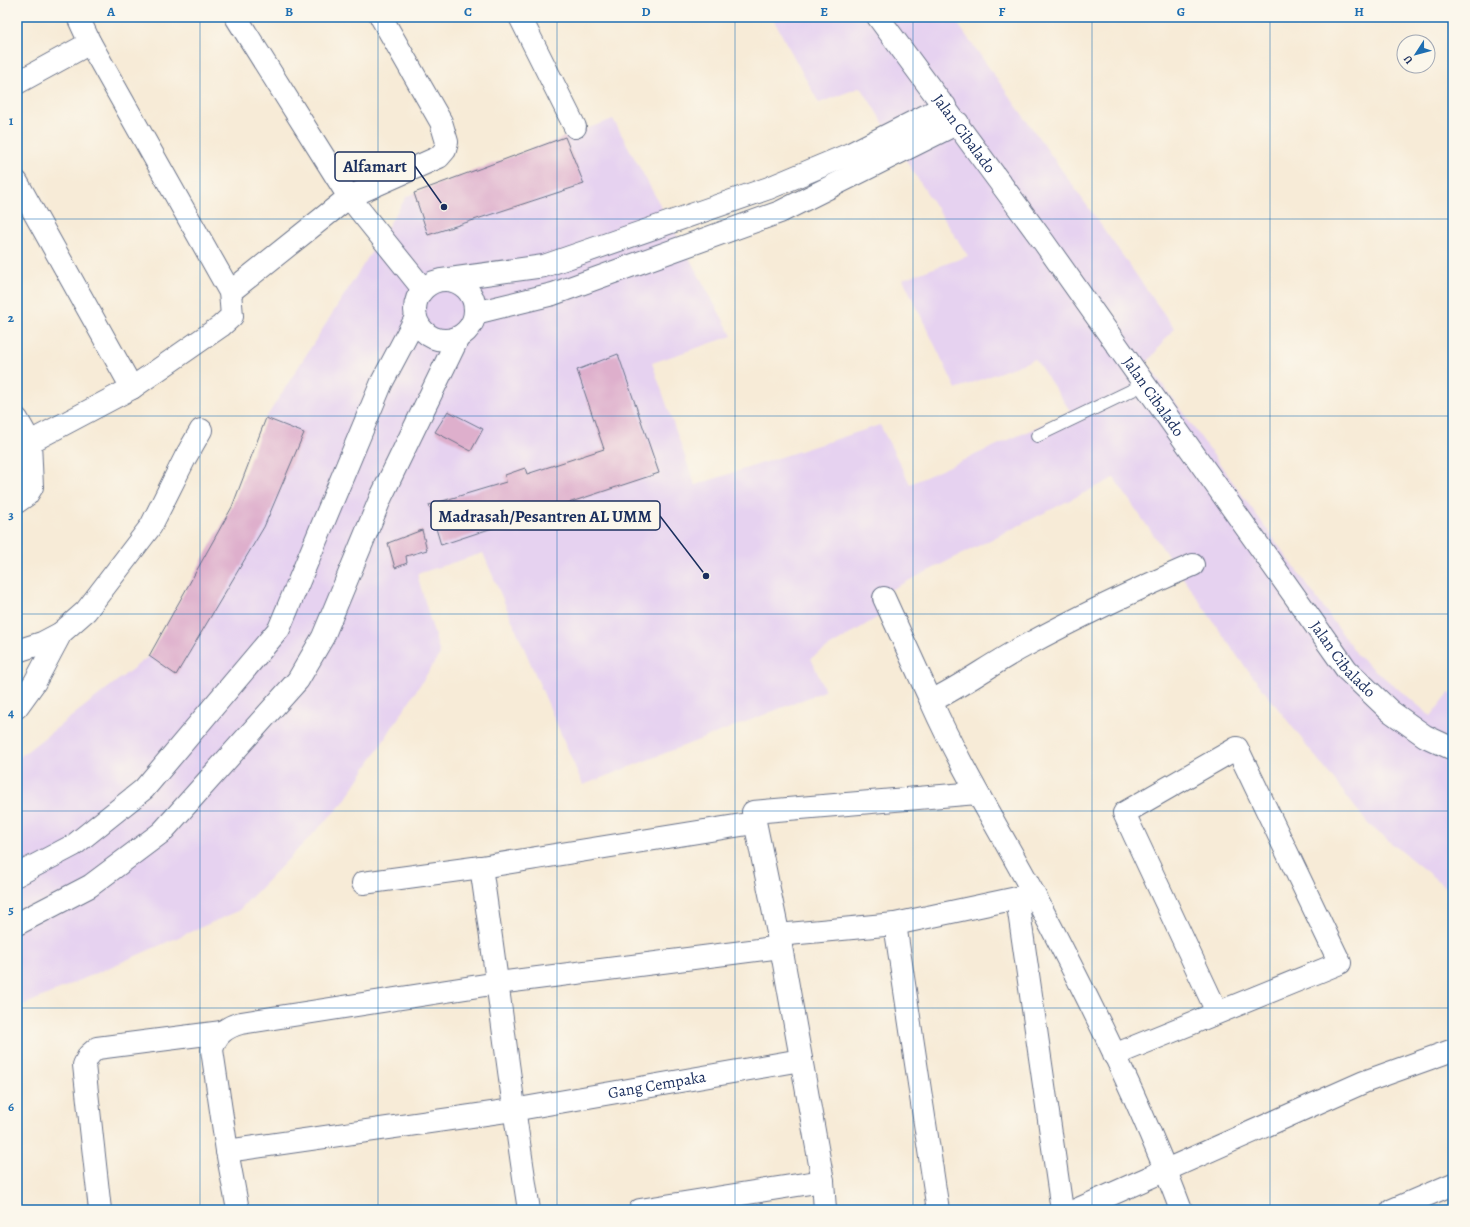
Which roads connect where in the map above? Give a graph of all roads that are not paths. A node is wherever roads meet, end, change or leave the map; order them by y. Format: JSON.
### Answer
{"nodes":[{"id":1,"x":78,"y":17,"type":"edge"},
{"id":2,"x":236,"y":17,"type":"edge"},
{"id":3,"x":520,"y":17,"type":"edge"},
{"id":4,"x":878,"y":17,"type":"edge"},
{"id":5,"x":383,"y":18,"type":"edge"},
{"id":6,"x":90,"y":43,"type":"junction"},
{"id":7,"x":17,"y":83,"type":"edge"},
{"id":8,"x":945,"y":106,"type":"junction"},
{"id":9,"x":958,"y":123,"type":"junction"},
{"id":10,"x":575,"y":127,"type":"dead end"},
{"id":11,"x":17,"y":182,"type":"edge"},
{"id":12,"x":349,"y":197,"type":"junction"},
{"id":13,"x":432,"y":284,"type":"junction"},
{"id":14,"x":230,"y":292,"type":"junction"},
{"id":15,"x":475,"y":313,"type":"junction"},
{"id":16,"x":416,"y":318,"type":"junction"},
{"id":17,"x":458,"y":338,"type":"junction"},
{"id":18,"x":1145,"y":384,"type":"junction"},
{"id":19,"x":132,"y":388,"type":"junction"},
{"id":20,"x":17,"y":419,"type":"edge"},
{"id":21,"x":201,"y":430,"type":"dead end"},
{"id":22,"x":1037,"y":436,"type":"dead end"},
{"id":23,"x":30,"y":442,"type":"junction"},
{"id":24,"x":17,"y":502,"type":"edge"},
{"id":25,"x":1193,"y":565,"type":"dead end"},
{"id":26,"x":884,"y":598,"type":"dead end"},
{"id":27,"x":61,"y":633,"type":"junction"},
{"id":28,"x":17,"y":651,"type":"edge"},
{"id":29,"x":931,"y":700,"type":"junction"},
{"id":30,"x":17,"y":707,"type":"edge"},
{"id":31,"x":1453,"y":749,"type":"edge"},
{"id":32,"x":977,"y":793,"type":"junction"},
{"id":33,"x":754,"y":823,"type":"junction"},
{"id":34,"x":481,"y":867,"type":"junction"},
{"id":35,"x":17,"y":875,"type":"edge"},
{"id":36,"x":363,"y":883,"type":"dead end"},
{"id":37,"x":1026,"y":897,"type":"junction"},
{"id":38,"x":17,"y":924,"type":"edge"},
{"id":39,"x":895,"y":924,"type":"junction"},
{"id":40,"x":780,"y":941,"type":"junction"},
{"id":41,"x":498,"y":983,"type":"junction"},
{"id":42,"x":1217,"y":1012,"type":"junction"},
{"id":43,"x":222,"y":1032,"type":"junction"},
{"id":44,"x":1453,"y":1050,"type":"edge"},
{"id":45,"x":1114,"y":1055,"type":"junction"},
{"id":46,"x":801,"y":1060,"type":"junction"},
{"id":47,"x":513,"y":1110,"type":"junction"},
{"id":48,"x":227,"y":1151,"type":"junction"},
{"id":49,"x":1166,"y":1169,"type":"junction"},
{"id":50,"x":822,"y":1182,"type":"junction"},
{"id":51,"x":1453,"y":1184,"type":"edge"},
{"id":52,"x":100,"y":1210,"type":"edge"},
{"id":53,"x":238,"y":1210,"type":"edge"},
{"id":54,"x":529,"y":1210,"type":"edge"},
{"id":55,"x":640,"y":1210,"type":"edge"},
{"id":56,"x":825,"y":1210,"type":"edge"},
{"id":57,"x":938,"y":1210,"type":"edge"},
{"id":58,"x":1062,"y":1210,"type":"edge"},
{"id":59,"x":1076,"y":1210,"type":"edge"},
{"id":60,"x":1181,"y":1210,"type":"edge"},
{"id":61,"x":1392,"y":1210,"type":"edge"}],
"edges":[{"from":1,"to":6,"type":"street"},
{"from":2,"to":12,"type":"street"},
{"from":3,"to":10,"type":"street"},
{"from":4,"to":8,"type":"street","name":"Jalan Cibalado"},
{"from":5,"to":12,"type":"street"},
{"from":6,"to":7,"type":"street"},
{"from":6,"to":14,"type":"street"},
{"from":8,"to":9,"type":"street","name":"Jalan Cibalado"},
{"from":8,"to":13,"type":"street"},
{"from":9,"to":15,"type":"street"},
{"from":9,"to":18,"type":"street","name":"Jalan Cibalado"},
{"from":11,"to":19,"type":"street"},
{"from":12,"to":13,"type":"street"},
{"from":12,"to":14,"type":"street"},
{"from":13,"to":15,"type":"street"},
{"from":13,"to":16,"type":"street"},
{"from":14,"to":19,"type":"street"},
{"from":15,"to":17,"type":"street"},
{"from":16,"to":17,"type":"street"},
{"from":16,"to":35,"type":"street"},
{"from":17,"to":38,"type":"street"},
{"from":18,"to":22,"type":"lane"},
{"from":18,"to":31,"type":"street","name":"Jalan Cibalado"},
{"from":19,"to":23,"type":"street"},
{"from":20,"to":23,"type":"street"},
{"from":21,"to":27,"type":"street"},
{"from":23,"to":24,"type":"street"},
{"from":25,"to":29,"type":"street"},
{"from":26,"to":29,"type":"street"},
{"from":27,"to":28,"type":"street"},
{"from":27,"to":30,"type":"street"},
{"from":29,"to":32,"type":"street"},
{"from":32,"to":33,"type":"street"},
{"from":32,"to":37,"type":"street"},
{"from":33,"to":34,"type":"street"},
{"from":33,"to":40,"type":"street"},
{"from":34,"to":36,"type":"street"},
{"from":34,"to":41,"type":"street"},
{"from":37,"to":39,"type":"street"},
{"from":37,"to":45,"type":"street"},
{"from":37,"to":58,"type":"street"},
{"from":39,"to":40,"type":"street"},
{"from":39,"to":57,"type":"street"},
{"from":40,"to":41,"type":"street"},
{"from":40,"to":46,"type":"street"},
{"from":41,"to":43,"type":"street"},
{"from":41,"to":47,"type":"street"},
{"from":42,"to":42,"type":"street"},
{"from":42,"to":45,"type":"street"},
{"from":43,"to":48,"type":"street"},
{"from":43,"to":52,"type":"street"},
{"from":44,"to":49,"type":"street"},
{"from":45,"to":49,"type":"street"},
{"from":46,"to":47,"type":"street","name":"Gang Cempaka"},
{"from":46,"to":50,"type":"street"},
{"from":47,"to":48,"type":"street","name":"Gang Cempaka"},
{"from":47,"to":54,"type":"street"},
{"from":48,"to":53,"type":"street"},
{"from":49,"to":59,"type":"street"},
{"from":49,"to":60,"type":"street"},
{"from":50,"to":55,"type":"street"},
{"from":50,"to":56,"type":"street"},
{"from":51,"to":61,"type":"street"}]}
